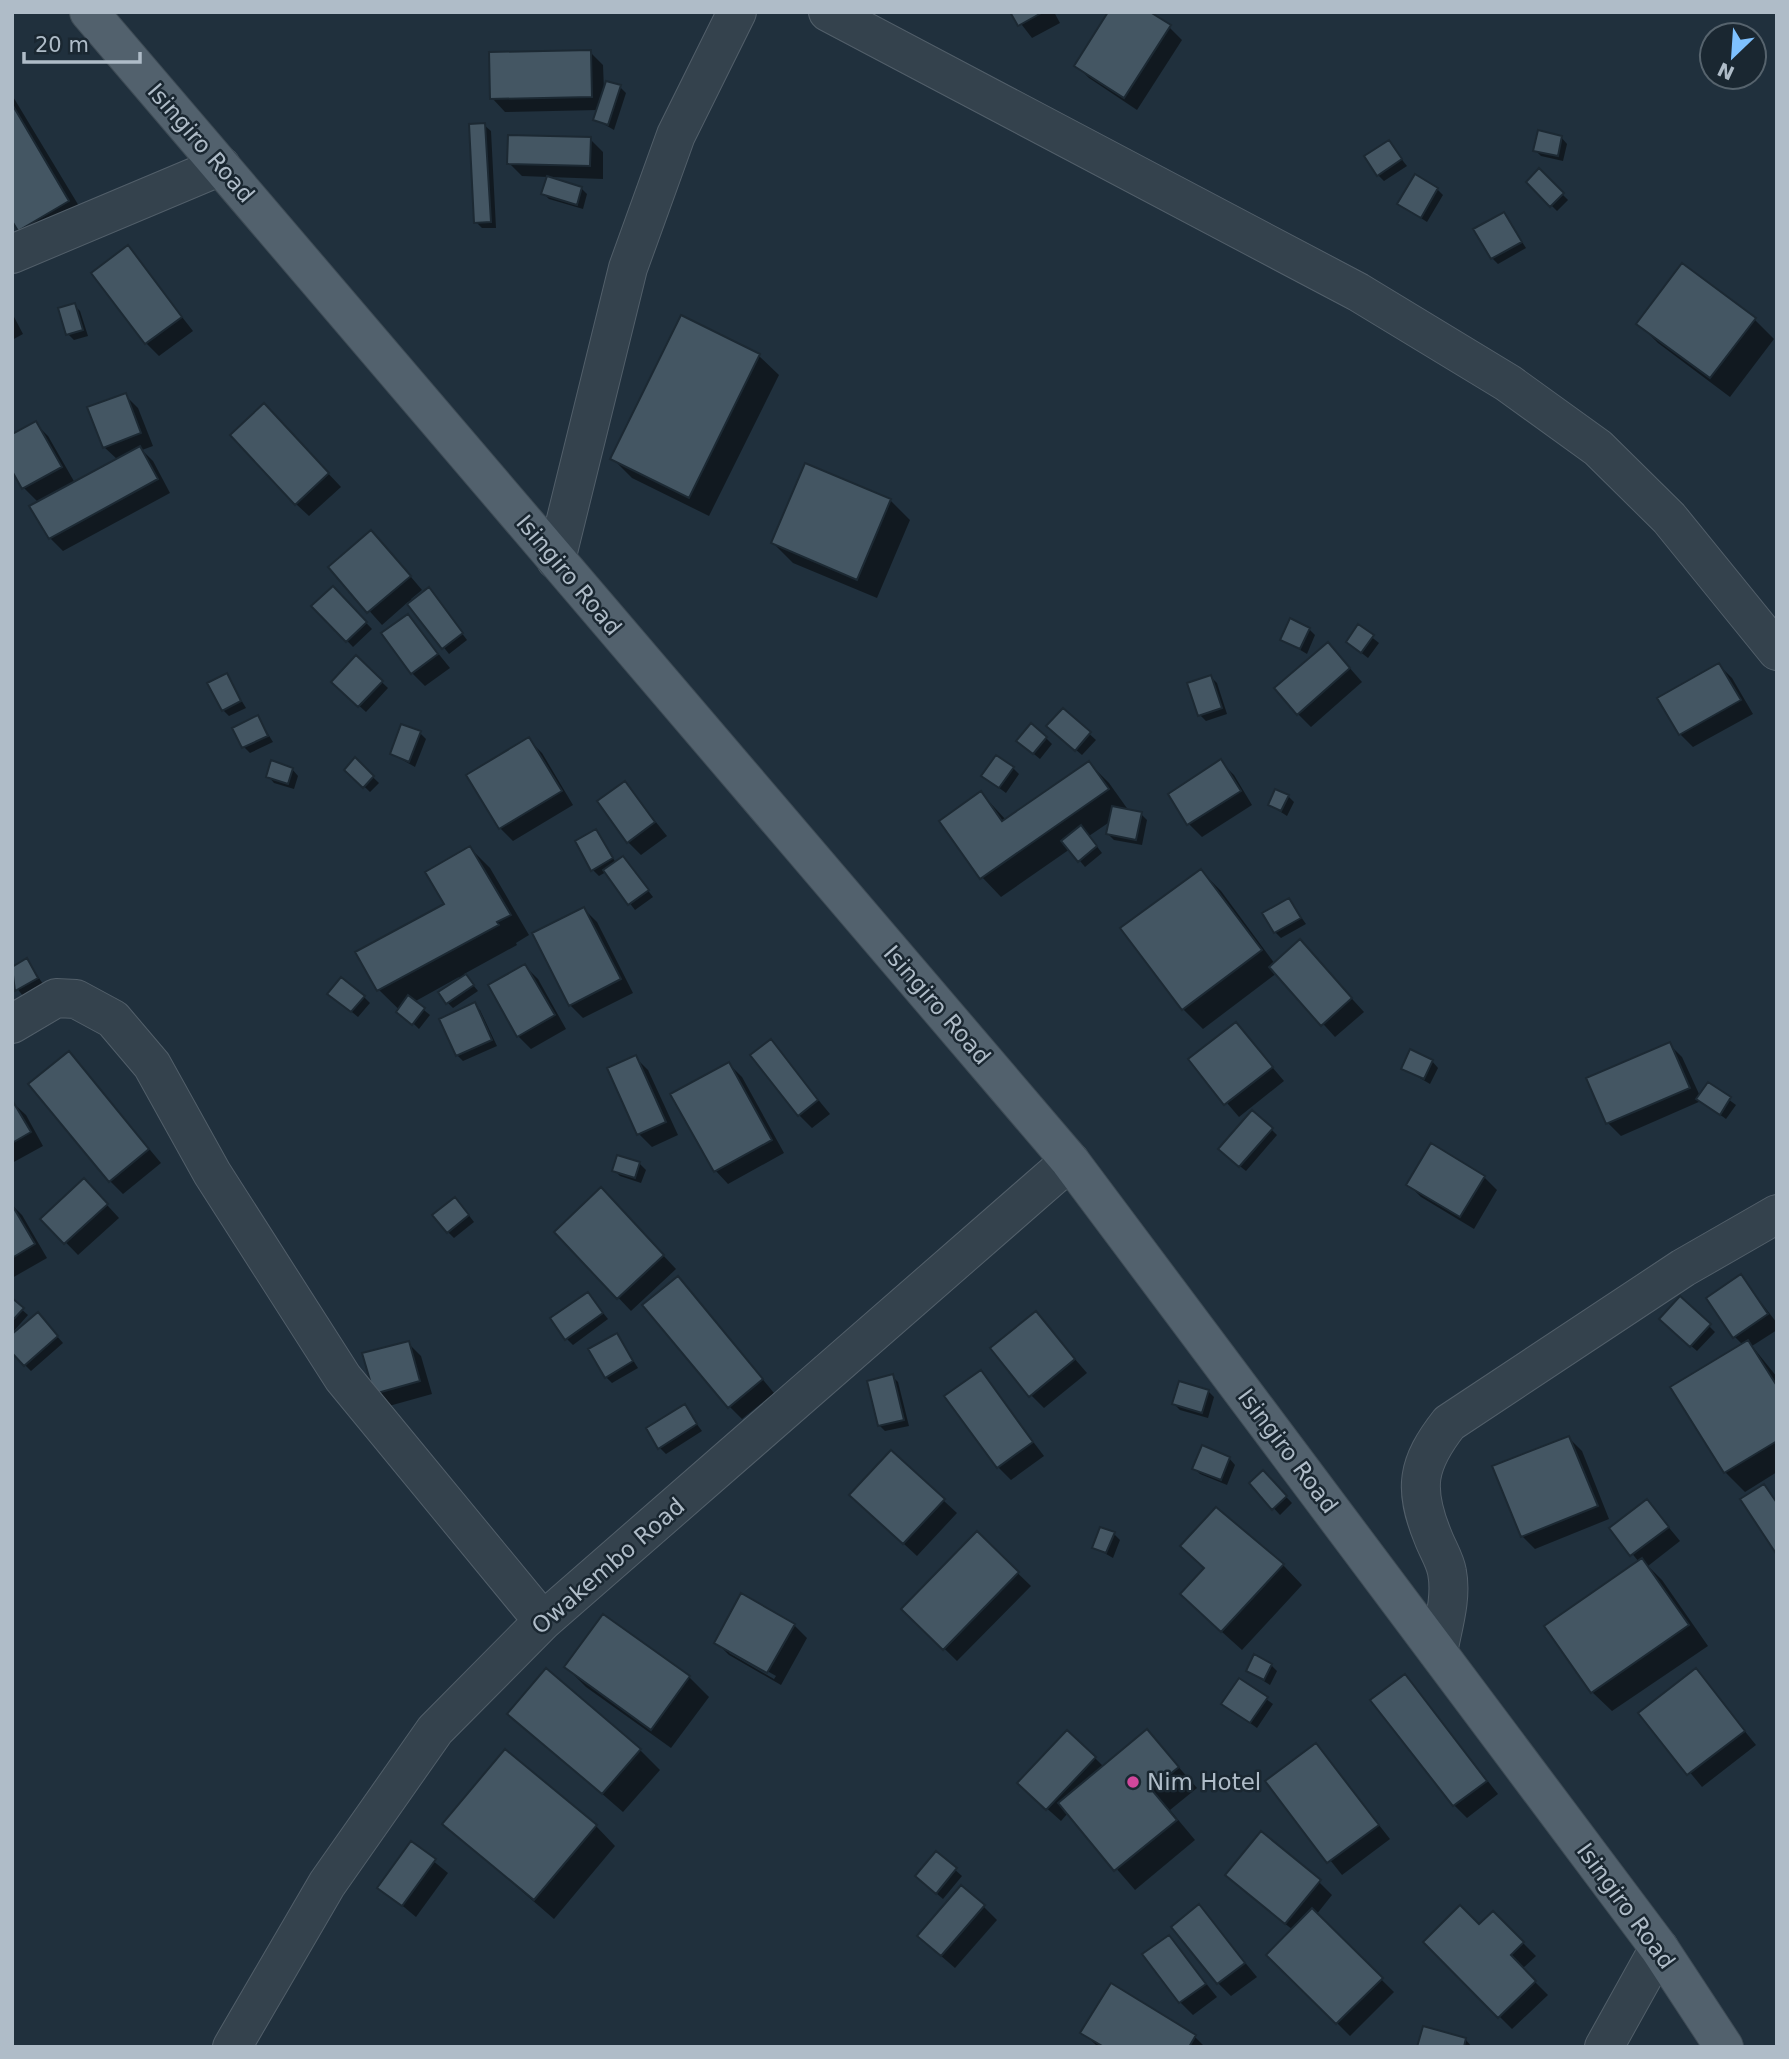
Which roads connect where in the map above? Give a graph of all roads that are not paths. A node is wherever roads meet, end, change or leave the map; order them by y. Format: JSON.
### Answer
{"nodes":[{"id":1,"x":89,"y":12,"type":"edge"},
{"id":2,"x":737,"y":12,"type":"edge"},
{"id":3,"x":828,"y":12,"type":"edge"},
{"id":4,"x":221,"y":166,"type":"junction"},
{"id":5,"x":12,"y":254,"type":"edge"},
{"id":6,"x":556,"y":560,"type":"junction"},
{"id":7,"x":1777,"y":651,"type":"edge"},
{"id":8,"x":12,"y":1024,"type":"edge"},
{"id":9,"x":1070,"y":1161,"type":"junction"},
{"id":10,"x":1777,"y":1214,"type":"edge"},
{"id":11,"x":543,"y":1621,"type":"junction"},
{"id":12,"x":1438,"y":1652,"type":"junction"},
{"id":13,"x":1659,"y":1948,"type":"junction"},
{"id":14,"x":232,"y":2047,"type":"edge"},
{"id":15,"x":1604,"y":2047,"type":"edge"},
{"id":16,"x":1724,"y":2047,"type":"edge"}],
"edges":[{"from":1,"to":4,"type":"main road","name":"Isingiro Road"},
{"from":2,"to":6,"type":"street"},
{"from":3,"to":7,"type":"street"},
{"from":4,"to":5,"type":"street"},
{"from":4,"to":6,"type":"main road","name":"Isingiro Road"},
{"from":6,"to":9,"type":"main road","name":"Isingiro Road"},
{"from":8,"to":11,"type":"street"},
{"from":9,"to":11,"type":"street","name":"Owakembo Road"},
{"from":9,"to":12,"type":"main road","name":"Isingiro Road"},
{"from":10,"to":12,"type":"street"},
{"from":11,"to":14,"type":"street","name":"Owakembo Road"},
{"from":12,"to":13,"type":"main road","name":"Isingiro Road"},
{"from":13,"to":15,"type":"street"},
{"from":13,"to":16,"type":"main road","name":"Isingiro Road"}]}
